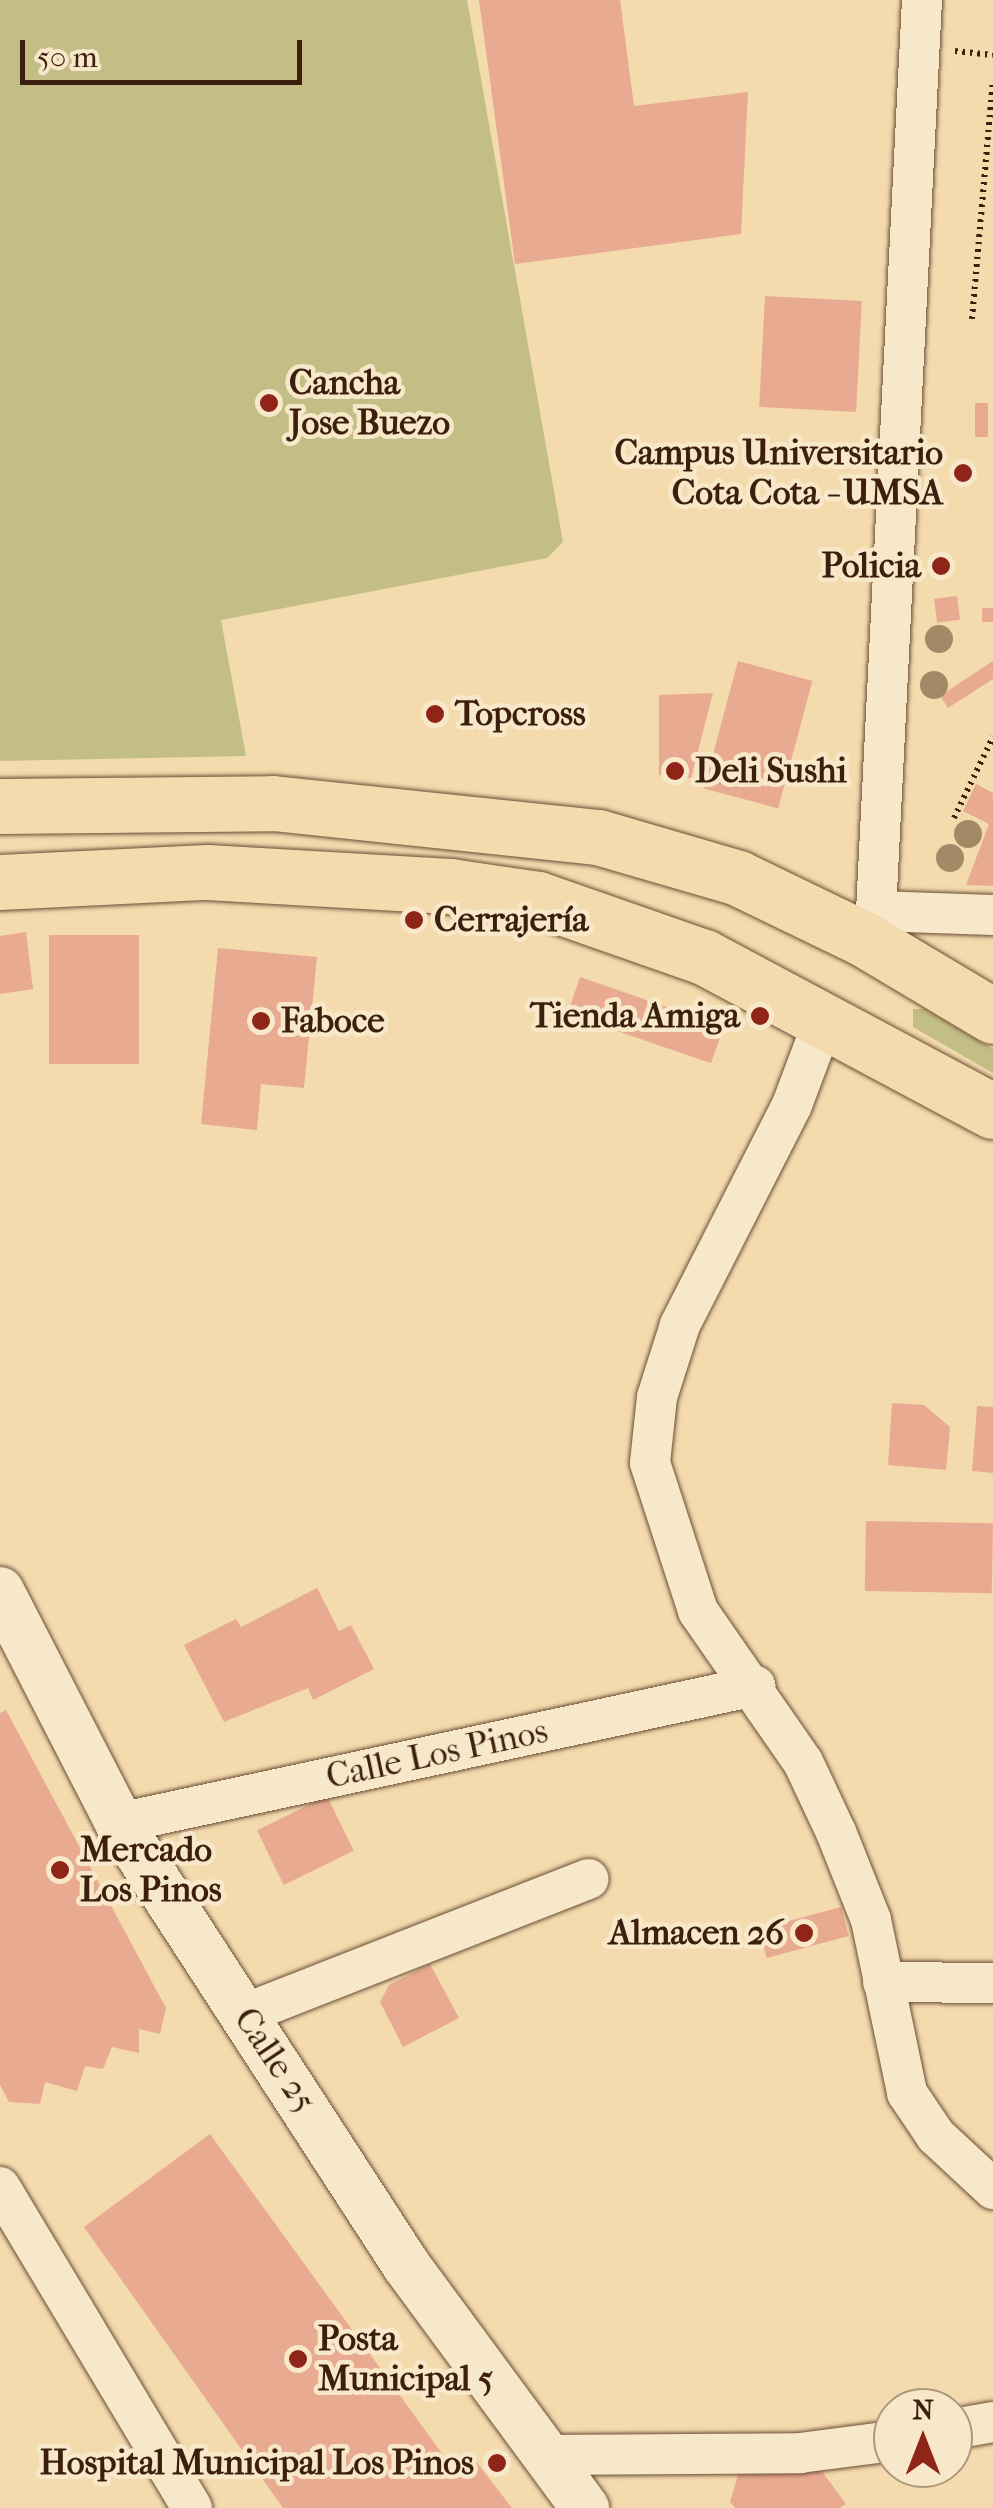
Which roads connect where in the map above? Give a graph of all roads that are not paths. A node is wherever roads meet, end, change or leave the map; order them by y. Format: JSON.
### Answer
{"nodes":[{"id":1,"x":922,"y":0,"type":"edge"},
{"id":2,"x":0,"y":806,"type":"edge"},
{"id":3,"x":0,"y":882,"type":"edge"},
{"id":4,"x":993,"y":915,"type":"edge"},
{"id":5,"x":870,"y":925,"type":"junction"},
{"id":6,"x":993,"y":1016,"type":"edge"},
{"id":7,"x":825,"y":1017,"type":"junction"},
{"id":8,"x":993,"y":1111,"type":"edge"},
{"id":9,"x":0,"y":1590,"type":"edge"},
{"id":10,"x":755,"y":1686,"type":"junction"},
{"id":11,"x":120,"y":1822,"type":"junction"},
{"id":12,"x":588,"y":1879,"type":"dead end"},
{"id":13,"x":883,"y":1982,"type":"junction"},
{"id":14,"x":993,"y":1983,"type":"edge"},
{"id":15,"x":244,"y":2014,"type":"junction"},
{"id":16,"x":0,"y":2186,"type":"edge"},
{"id":17,"x":993,"y":2190,"type":"edge"},
{"id":18,"x":16,"y":2248,"type":"edge"},
{"id":19,"x":873,"y":2443,"type":"edge"},
{"id":20,"x":544,"y":2455,"type":"junction"},
{"id":21,"x":192,"y":2508,"type":"edge"},
{"id":22,"x":585,"y":2508,"type":"edge"}],
"edges":[{"from":1,"to":5,"type":"street"},
{"from":2,"to":5,"type":"main road"},
{"from":3,"to":7,"type":"main road"},
{"from":4,"to":5,"type":"street"},
{"from":5,"to":6,"type":"main road"},
{"from":5,"to":7,"type":"main road"},
{"from":7,"to":8,"type":"main road"},
{"from":7,"to":10,"type":"street"},
{"from":9,"to":11,"type":"street","name":"Calle 25"},
{"from":10,"to":11,"type":"street","name":"Calle Los Pinos"},
{"from":10,"to":13,"type":"street"},
{"from":11,"to":15,"type":"street","name":"Calle 25"},
{"from":12,"to":15,"type":"street"},
{"from":13,"to":14,"type":"street"},
{"from":13,"to":17,"type":"street"},
{"from":15,"to":20,"type":"street","name":"Calle 25"},
{"from":16,"to":18,"type":"street"},
{"from":18,"to":21,"type":"street"},
{"from":19,"to":20,"type":"street"},
{"from":20,"to":22,"type":"street","name":"Calle 25"}]}
